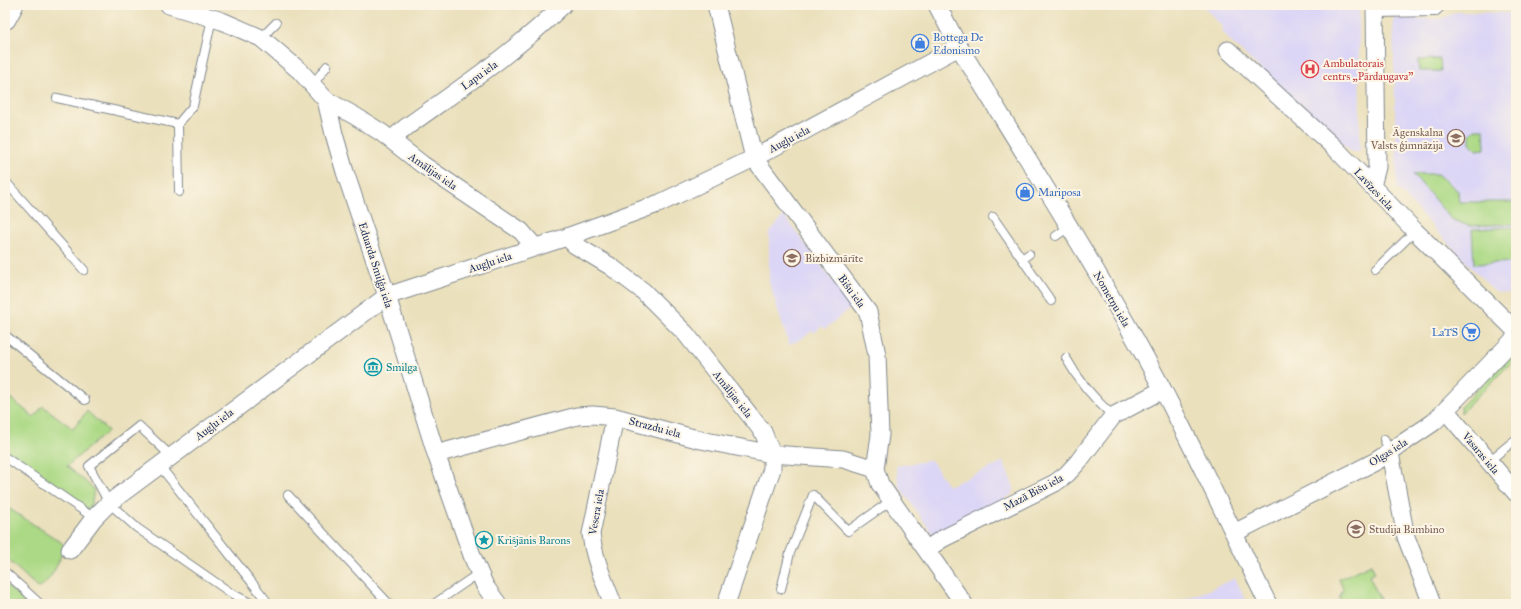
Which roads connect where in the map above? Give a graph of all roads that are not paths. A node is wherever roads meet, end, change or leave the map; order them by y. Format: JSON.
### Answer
{"nodes":[{"id":1,"x":12,"y":5,"type":"edge"},
{"id":2,"x":169,"y":5,"type":"edge"},
{"id":3,"x":563,"y":5,"type":"edge"},
{"id":4,"x":716,"y":5,"type":"edge"},
{"id":5,"x":937,"y":5,"type":"edge"},
{"id":6,"x":1443,"y":5,"type":"edge"},
{"id":7,"x":1375,"y":9,"type":"edge"},
{"id":8,"x":5,"y":18,"type":"edge"},
{"id":9,"x":212,"y":18,"type":"junction"},
{"id":10,"x":276,"y":23,"type":"dead end"},
{"id":11,"x":260,"y":38,"type":"junction"},
{"id":12,"x":959,"y":47,"type":"junction"},
{"id":13,"x":1228,"y":50,"type":"dead end"},
{"id":14,"x":327,"y":66,"type":"dead end"},
{"id":15,"x":312,"y":84,"type":"junction"},
{"id":16,"x":57,"y":98,"type":"dead end"},
{"id":17,"x":326,"y":100,"type":"junction"},
{"id":18,"x":178,"y":124,"type":"junction"},
{"id":19,"x":391,"y":140,"type":"junction"},
{"id":20,"x":754,"y":158,"type":"junction"},
{"id":21,"x":5,"y":181,"type":"edge"},
{"id":22,"x":1372,"y":186,"type":"junction"},
{"id":23,"x":179,"y":192,"type":"dead end"},
{"id":24,"x":993,"y":216,"type":"dead end"},
{"id":25,"x":1415,"y":231,"type":"junction"},
{"id":26,"x":567,"y":237,"type":"junction"},
{"id":27,"x":535,"y":247,"type":"junction"},
{"id":28,"x":1029,"y":254,"type":"dead end"},
{"id":29,"x":1022,"y":259,"type":"junction"},
{"id":30,"x":84,"y":270,"type":"dead end"},
{"id":31,"x":1375,"y":270,"type":"dead end"},
{"id":32,"x":387,"y":296,"type":"junction"},
{"id":33,"x":1051,"y":301,"type":"dead end"},
{"id":34,"x":1516,"y":331,"type":"edge"},
{"id":35,"x":5,"y":335,"type":"edge"},
{"id":36,"x":1516,"y":337,"type":"edge"},
{"id":37,"x":1066,"y":358,"type":"dead end"},
{"id":38,"x":1162,"y":390,"type":"junction"},
{"id":39,"x":85,"y":400,"type":"dead end"},
{"id":40,"x":1446,"y":411,"type":"junction"},
{"id":41,"x":1113,"y":416,"type":"junction"},
{"id":42,"x":615,"y":417,"type":"junction"},
{"id":43,"x":1516,"y":439,"type":"edge"},
{"id":44,"x":1387,"y":446,"type":"junction"},
{"id":45,"x":436,"y":454,"type":"junction"},
{"id":46,"x":772,"y":454,"type":"junction"},
{"id":47,"x":5,"y":457,"type":"edge"},
{"id":48,"x":165,"y":460,"type":"junction"},
{"id":49,"x":1488,"y":462,"type":"junction"},
{"id":50,"x":875,"y":470,"type":"junction"},
{"id":51,"x":1514,"y":492,"type":"edge"},
{"id":52,"x":288,"y":495,"type":"dead end"},
{"id":53,"x":892,"y":500,"type":"junction"},
{"id":54,"x":109,"y":503,"type":"junction"},
{"id":55,"x":94,"y":518,"type":"junction"},
{"id":56,"x":1234,"y":533,"type":"junction"},
{"id":57,"x":927,"y":549,"type":"junction"},
{"id":58,"x":70,"y":550,"type":"dead end"},
{"id":59,"x":5,"y":572,"type":"edge"},
{"id":60,"x":479,"y":573,"type":"junction"},
{"id":61,"x":781,"y":590,"type":"dead end"},
{"id":62,"x":40,"y":604,"type":"edge"},
{"id":63,"x":252,"y":604,"type":"edge"},
{"id":64,"x":269,"y":604,"type":"edge"},
{"id":65,"x":389,"y":604,"type":"edge"},
{"id":66,"x":434,"y":604,"type":"edge"},
{"id":67,"x":498,"y":604,"type":"edge"},
{"id":68,"x":613,"y":604,"type":"edge"},
{"id":69,"x":726,"y":604,"type":"edge"},
{"id":70,"x":964,"y":604,"type":"edge"},
{"id":71,"x":1268,"y":604,"type":"edge"},
{"id":72,"x":1432,"y":604,"type":"edge"}],
"edges":[{"from":1,"to":8,"type":"street"},
{"from":2,"to":9,"type":"street","name":"Eduarda Smiļģa iela"},
{"from":3,"to":19,"type":"street","name":"Lapu iela"},
{"from":4,"to":20,"type":"street","name":"Bišu iela"},
{"from":5,"to":12,"type":"street","name":"Nometņu iela"},
{"from":6,"to":7,"type":"lane"},
{"from":7,"to":22,"type":"street"},
{"from":9,"to":11,"type":"street","name":"Eduarda Smiļģa iela"},
{"from":9,"to":18,"type":"lane"},
{"from":10,"to":11,"type":"lane"},
{"from":11,"to":15,"type":"street","name":"Eduarda Smiļģa iela"},
{"from":12,"to":20,"type":"street","name":"Augļu iela"},
{"from":12,"to":38,"type":"street","name":"Nometņu iela"},
{"from":13,"to":22,"type":"street","name":"Lavīzes iela"},
{"from":14,"to":15,"type":"lane"},
{"from":15,"to":17,"type":"street","name":"Eduarda Smiļģa iela"},
{"from":16,"to":18,"type":"lane"},
{"from":17,"to":19,"type":"street","name":"Amālijas iela"},
{"from":17,"to":32,"type":"street","name":"Eduarda Smiļģa iela"},
{"from":18,"to":23,"type":"lane"},
{"from":19,"to":27,"type":"street","name":"Amālijas iela"},
{"from":20,"to":26,"type":"street","name":"Augļu iela"},
{"from":20,"to":50,"type":"street","name":"Bišu iela"},
{"from":21,"to":30,"type":"lane"},
{"from":22,"to":25,"type":"street","name":"Lavīzes iela"},
{"from":24,"to":29,"type":"lane"},
{"from":25,"to":31,"type":"lane"},
{"from":25,"to":34,"type":"street","name":"Lavīzes iela"},
{"from":26,"to":27,"type":"street","name":"Augļu iela"},
{"from":26,"to":46,"type":"street","name":"Amālijas iela"},
{"from":27,"to":32,"type":"street","name":"Augļu iela"},
{"from":28,"to":29,"type":"lane"},
{"from":29,"to":33,"type":"lane"},
{"from":32,"to":45,"type":"street","name":"Eduarda Smiļģa iela"},
{"from":32,"to":48,"type":"street","name":"Augļu iela"},
{"from":35,"to":39,"type":"lane"},
{"from":36,"to":40,"type":"street","name":"Olgas iela"},
{"from":37,"to":41,"type":"lane"},
{"from":38,"to":41,"type":"street","name":"Mazā Bišu iela"},
{"from":38,"to":56,"type":"street","name":"Nometņu iela"},
{"from":40,"to":44,"type":"street","name":"Olgas iela"},
{"from":40,"to":49,"type":"street","name":"Vasaras iela"},
{"from":41,"to":57,"type":"street","name":"Mazā Bišu iela"},
{"from":42,"to":45,"type":"street","name":"Strazdu iela"},
{"from":42,"to":46,"type":"street","name":"Strazdu iela"},
{"from":42,"to":68,"type":"street","name":"Vesera iela"},
{"from":43,"to":49,"type":"lane"},
{"from":44,"to":56,"type":"street","name":"Olgas iela"},
{"from":44,"to":72,"type":"street"},
{"from":45,"to":60,"type":"street","name":"Eduarda Smiļģa iela"},
{"from":46,"to":50,"type":"street","name":"Strazdu iela"},
{"from":46,"to":69,"type":"street","name":"Amālijas iela"},
{"from":47,"to":55,"type":"lane"},
{"from":48,"to":54,"type":"street","name":"Augļu iela"},
{"from":48,"to":54,"type":"lane"},
{"from":48,"to":64,"type":"lane"},
{"from":49,"to":51,"type":"street","name":"Vasaras iela"},
{"from":50,"to":53,"type":"street"},
{"from":52,"to":65,"type":"lane"},
{"from":53,"to":57,"type":"street"},
{"from":53,"to":61,"type":"lane"},
{"from":54,"to":55,"type":"street","name":"Augļu iela"},
{"from":54,"to":63,"type":"lane"},
{"from":55,"to":58,"type":"street","name":"Augļu iela"},
{"from":56,"to":71,"type":"street","name":"Nometņu iela"},
{"from":57,"to":70,"type":"street"},
{"from":59,"to":62,"type":"lane"},
{"from":60,"to":66,"type":"lane"},
{"from":60,"to":67,"type":"street","name":"Eduarda Smiļģa iela"}]}
